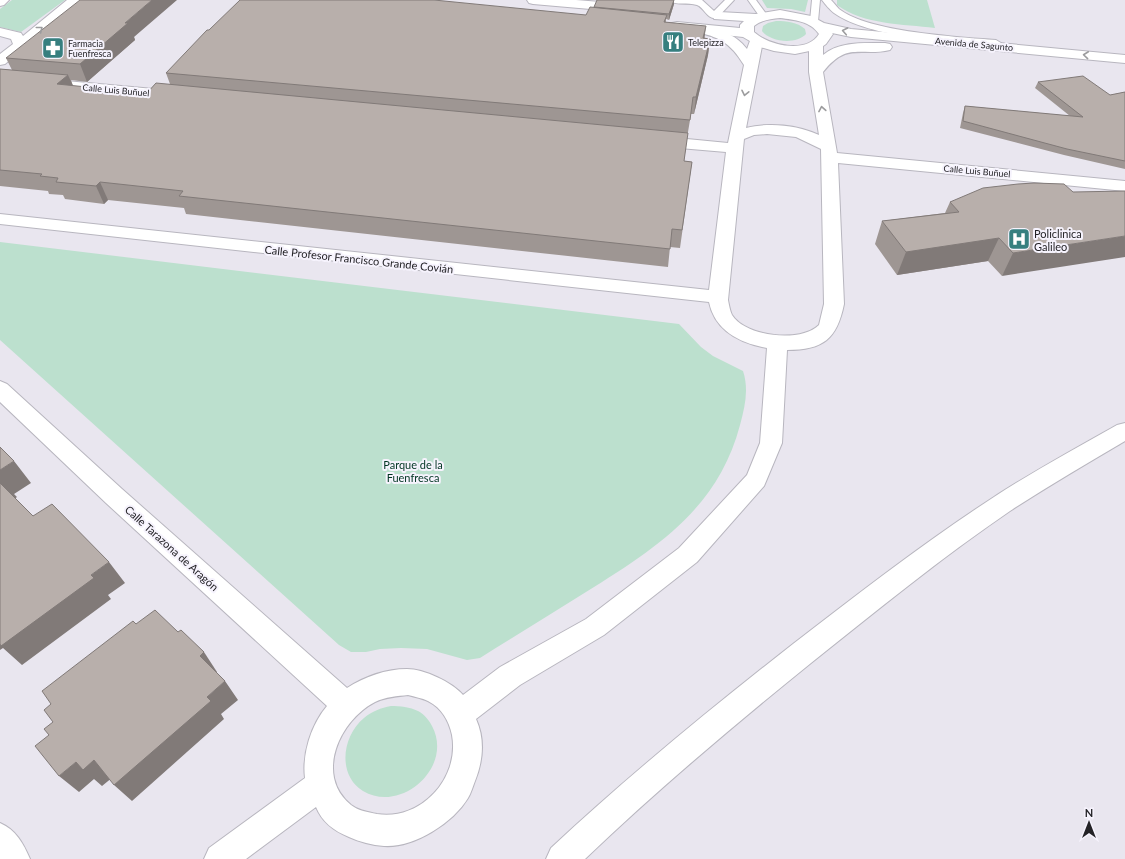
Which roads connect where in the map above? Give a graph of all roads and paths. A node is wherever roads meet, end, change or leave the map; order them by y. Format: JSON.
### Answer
{"nodes":[{"id":1,"x":3,"y":0,"type":"edge"},
{"id":2,"x":75,"y":0,"type":"edge"},
{"id":3,"x":730,"y":0,"type":"edge"},
{"id":4,"x":752,"y":0,"type":"edge"},
{"id":5,"x":816,"y":0,"type":"edge"},
{"id":6,"x":826,"y":0,"type":"edge"},
{"id":7,"x":698,"y":1,"type":"edge"},
{"id":8,"x":0,"y":2,"type":"edge"},
{"id":9,"x":530,"y":6,"type":"edge"},
{"id":10,"x":670,"y":6,"type":"edge"},
{"id":11,"x":635,"y":9,"type":"edge"},
{"id":12,"x":714,"y":16,"type":"junction"},
{"id":13,"x":759,"y":17,"type":"junction"},
{"id":14,"x":597,"y":18,"type":"edge"},
{"id":15,"x":667,"y":25,"type":"edge"},
{"id":16,"x":698,"y":28,"type":"junction"},
{"id":17,"x":0,"y":32,"type":"edge"},
{"id":18,"x":819,"y":33,"type":"junction"},
{"id":19,"x":752,"y":37,"type":"junction"},
{"id":20,"x":20,"y":44,"type":"junction"},
{"id":21,"x":885,"y":47,"type":"junction"},
{"id":22,"x":1040,"y":50,"type":"junction"},
{"id":23,"x":1125,"y":59,"type":"edge"},
{"id":24,"x":0,"y":61,"type":"edge"},
{"id":25,"x":751,"y":65,"type":"junction"},
{"id":26,"x":1125,"y":71,"type":"edge"},
{"id":27,"x":816,"y":72,"type":"junction"},
{"id":28,"x":0,"y":79,"type":"edge"},
{"id":29,"x":190,"y":97,"type":"edge"},
{"id":30,"x":639,"y":139,"type":"edge"},
{"id":31,"x":735,"y":143,"type":"junction"},
{"id":32,"x":829,"y":152,"type":"junction"},
{"id":33,"x":1125,"y":186,"type":"edge"},
{"id":34,"x":0,"y":219,"type":"edge"},
{"id":35,"x":718,"y":297,"type":"junction"},
{"id":36,"x":777,"y":343,"type":"junction"},
{"id":37,"x":0,"y":389,"type":"edge"},
{"id":38,"x":1125,"y":431,"type":"edge"},
{"id":39,"x":346,"y":705,"type":"junction"},
{"id":40,"x":460,"y":714,"type":"junction"},
{"id":41,"x":321,"y":785,"type":"junction"},
{"id":42,"x":0,"y":839,"type":"edge"},
{"id":43,"x":14,"y":859,"type":"edge"},
{"id":44,"x":220,"y":859,"type":"edge"},
{"id":45,"x":562,"y":859,"type":"edge"}],
"edges":[{"from":1,"to":8,"type":"main road"},
{"from":20,"to":2,"type":"main road","one_way":true},
{"from":3,"to":12,"type":"lane"},
{"from":4,"to":13,"type":"lane"},
{"from":5,"to":18,"type":"lane"},
{"from":6,"to":22,"type":"lane"},
{"from":7,"to":10,"type":"lane"},
{"from":7,"to":12,"type":"lane"},
{"from":9,"to":11,"type":"main road"},
{"from":9,"to":14,"type":"main road"},
{"from":10,"to":12,"type":"main road"},
{"from":12,"to":13,"type":"main road"},
{"from":13,"to":18,"type":"main road"},
{"from":13,"to":19,"type":"main road"},
{"from":15,"to":16,"type":"main road"},
{"from":16,"to":19,"type":"main road"},
{"from":16,"to":25,"type":"main road"},
{"from":17,"to":20,"type":"main road"},
{"from":18,"to":19,"type":"main road"},
{"from":18,"to":21,"type":"main road","name":"Avenida de Sagunto"},
{"from":22,"to":18,"type":"main road","name":"Avenida de Sagunto","one_way":true},
{"from":18,"to":27,"type":"main road"},
{"from":19,"to":25,"type":"main road"},
{"from":20,"to":24,"type":"main road"},
{"from":21,"to":26,"type":"main road","name":"Avenida de Sagunto"},
{"from":21,"to":27,"type":"main road"},
{"from":23,"to":22,"type":"main road","name":"Avenida de Sagunto","one_way":true},
{"from":25,"to":31,"type":"main road","one_way":true},
{"from":32,"to":27,"type":"main road","one_way":true},
{"from":28,"to":29,"type":"main road","name":"Calle Luis Buñuel"},
{"from":30,"to":31,"type":"main road"},
{"from":31,"to":32,"type":"main road"},
{"from":31,"to":35,"type":"main road"},
{"from":32,"to":33,"type":"main road","name":"Calle Luis Buñuel"},
{"from":32,"to":36,"type":"main road"},
{"from":34,"to":35,"type":"main road","name":"Calle Profesor Francisco Grande Covián"},
{"from":35,"to":36,"type":"main road"},
{"from":36,"to":40,"type":"main road"},
{"from":37,"to":39,"type":"main road","name":"Calle Tarazona de Aragón"},
{"from":38,"to":45,"type":"main road"},
{"from":39,"to":40,"type":"main road"},
{"from":39,"to":41,"type":"main road"},
{"from":40,"to":41,"type":"main road"},
{"from":41,"to":44,"type":"main road"},
{"from":42,"to":43,"type":"main road"}]}
